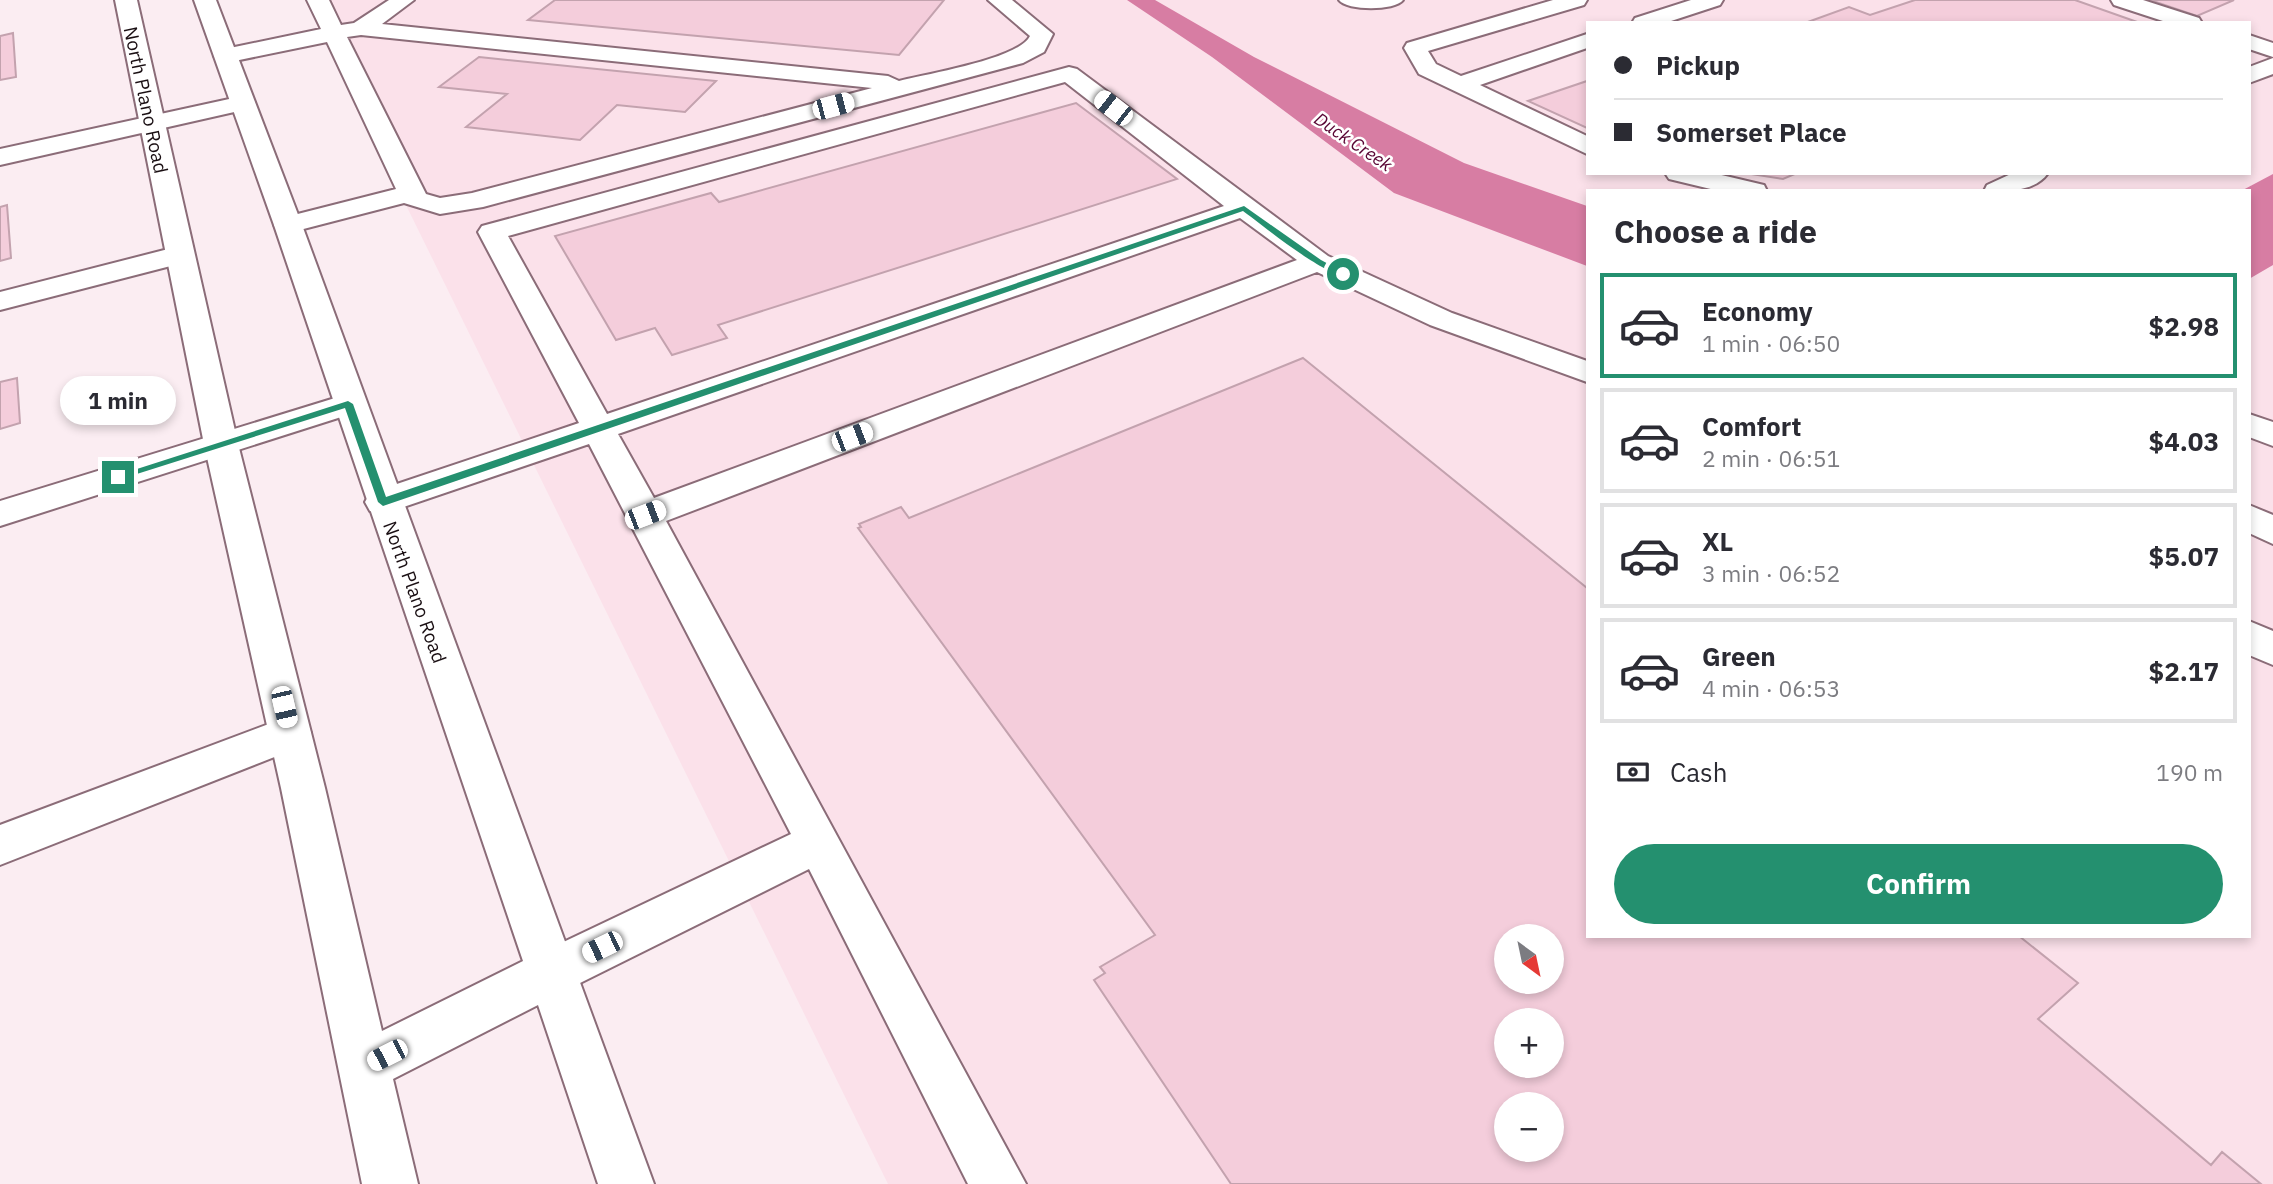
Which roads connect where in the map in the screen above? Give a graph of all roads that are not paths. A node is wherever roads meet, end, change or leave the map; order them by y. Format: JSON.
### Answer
{"nodes":[{"id":1,"x":125,"y":0,"type":"edge"},
{"id":2,"x":205,"y":0,"type":"edge"},
{"id":3,"x":318,"y":0,"type":"edge"},
{"id":4,"x":403,"y":0,"type":"edge"},
{"id":5,"x":999,"y":0,"type":"edge"},
{"id":6,"x":1350,"y":0,"type":"edge"},
{"id":7,"x":1392,"y":0,"type":"edge"},
{"id":8,"x":1576,"y":0,"type":"edge"},
{"id":9,"x":1712,"y":0,"type":"edge"},
{"id":10,"x":2122,"y":0,"type":"edge"},
{"id":11,"x":1649,"y":21,"type":"edge"},
{"id":12,"x":2185,"y":21,"type":"edge"},
{"id":13,"x":361,"y":28,"type":"junction"},
{"id":14,"x":333,"y":34,"type":"junction"},
{"id":15,"x":1586,"y":41,"type":"edge"},
{"id":16,"x":2251,"y":43,"type":"edge"},
{"id":17,"x":2273,"y":50,"type":"edge"},
{"id":18,"x":225,"y":56,"type":"junction"},
{"id":19,"x":2273,"y":65,"type":"edge"},
{"id":20,"x":2251,"y":75,"type":"edge"},
{"id":21,"x":1458,"y":85,"type":"junction"},
{"id":22,"x":910,"y":86,"type":"junction"},
{"id":23,"x":243,"y":103,"type":"junction"},
{"id":24,"x":150,"y":124,"type":"junction"},
{"id":25,"x":1586,"y":146,"type":"edge"},
{"id":26,"x":0,"y":157,"type":"edge"},
{"id":27,"x":1686,"y":175,"type":"edge"},
{"id":28,"x":2031,"y":175,"type":"edge"},
{"id":29,"x":1746,"y":189,"type":"edge"},
{"id":30,"x":2001,"y":189,"type":"edge"},
{"id":31,"x":412,"y":193,"type":"junction"},
{"id":32,"x":1244,"y":208,"type":"junction"},
{"id":33,"x":288,"y":225,"type":"junction"},
{"id":34,"x":180,"y":255,"type":"junction"},
{"id":35,"x":1318,"y":262,"type":"junction"},
{"id":36,"x":0,"y":302,"type":"edge"},
{"id":37,"x":1586,"y":372,"type":"edge"},
{"id":38,"x":348,"y":404,"type":"junction"},
{"id":39,"x":2251,"y":426,"type":"edge"},
{"id":40,"x":598,"y":428,"type":"junction"},
{"id":41,"x":2273,"y":435,"type":"edge"},
{"id":42,"x":221,"y":444,"type":"junction"},
{"id":43,"x":383,"y":502,"type":"junction"},
{"id":44,"x":0,"y":513,"type":"edge"},
{"id":45,"x":645,"y":515,"type":"junction"},
{"id":46,"x":2251,"y":518,"type":"edge"},
{"id":47,"x":2273,"y":531,"type":"edge"},
{"id":48,"x":2251,"y":637,"type":"edge"},
{"id":49,"x":2273,"y":650,"type":"edge"},
{"id":50,"x":290,"y":733,"type":"junction"},
{"id":51,"x":819,"y":842,"type":"junction"},
{"id":52,"x":0,"y":845,"type":"edge"},
{"id":53,"x":552,"y":972,"type":"junction"},
{"id":54,"x":363,"y":1067,"type":"junction"},
{"id":55,"x":390,"y":1184,"type":"edge"},
{"id":56,"x":626,"y":1184,"type":"edge"},
{"id":57,"x":998,"y":1184,"type":"edge"}],
"edges":[{"from":1,"to":24,"type":"main road","name":"North Plano Road"},
{"from":2,"to":18,"type":"main road","name":"North Plano Road"},
{"from":3,"to":14,"type":"main road"},
{"from":4,"to":13,"type":"main road"},
{"from":5,"to":22,"type":"main road"},
{"from":6,"to":7,"type":"main road"},
{"from":8,"to":21,"type":"main road"},
{"from":9,"to":11,"type":"main road"},
{"from":10,"to":12,"type":"main road"},
{"from":13,"to":14,"type":"main road"},
{"from":13,"to":22,"type":"main road"},
{"from":14,"to":18,"type":"main road"},
{"from":14,"to":31,"type":"main road"},
{"from":15,"to":21,"type":"main road"},
{"from":16,"to":17,"type":"main road"},
{"from":18,"to":23,"type":"main road","name":"North Plano Road"},
{"from":19,"to":20,"type":"main road"},
{"from":21,"to":25,"type":"main road"},
{"from":22,"to":31,"type":"main road"},
{"from":23,"to":24,"type":"main road"},
{"from":23,"to":33,"type":"main road","name":"North Plano Road"},
{"from":24,"to":26,"type":"main road"},
{"from":24,"to":34,"type":"main road","name":"North Plano Road"},
{"from":27,"to":29,"type":"main road"},
{"from":28,"to":30,"type":"main road"},
{"from":31,"to":33,"type":"main road"},
{"from":32,"to":35,"type":"main road"},
{"from":32,"to":40,"type":"main road"},
{"from":32,"to":40,"type":"main road"},
{"from":33,"to":38,"type":"main road","name":"North Plano Road"},
{"from":34,"to":36,"type":"main road"},
{"from":34,"to":42,"type":"main road","name":"North Plano Road"},
{"from":35,"to":37,"type":"main road"},
{"from":35,"to":45,"type":"main road"},
{"from":38,"to":42,"type":"main road"},
{"from":38,"to":43,"type":"main road","name":"North Plano Road"},
{"from":39,"to":41,"type":"main road"},
{"from":40,"to":43,"type":"main road"},
{"from":40,"to":45,"type":"main road"},
{"from":42,"to":44,"type":"main road"},
{"from":42,"to":50,"type":"main road","name":"North Plano Road"},
{"from":43,"to":53,"type":"main road","name":"North Plano Road"},
{"from":45,"to":51,"type":"main road"},
{"from":46,"to":47,"type":"main road"},
{"from":48,"to":49,"type":"main road"},
{"from":50,"to":52,"type":"main road"},
{"from":50,"to":54,"type":"main road","name":"North Plano Road"},
{"from":51,"to":53,"type":"main road"},
{"from":51,"to":57,"type":"main road"},
{"from":53,"to":54,"type":"main road"},
{"from":53,"to":56,"type":"main road","name":"North Plano Road"},
{"from":54,"to":55,"type":"main road","name":"North Plano Road"}]}
